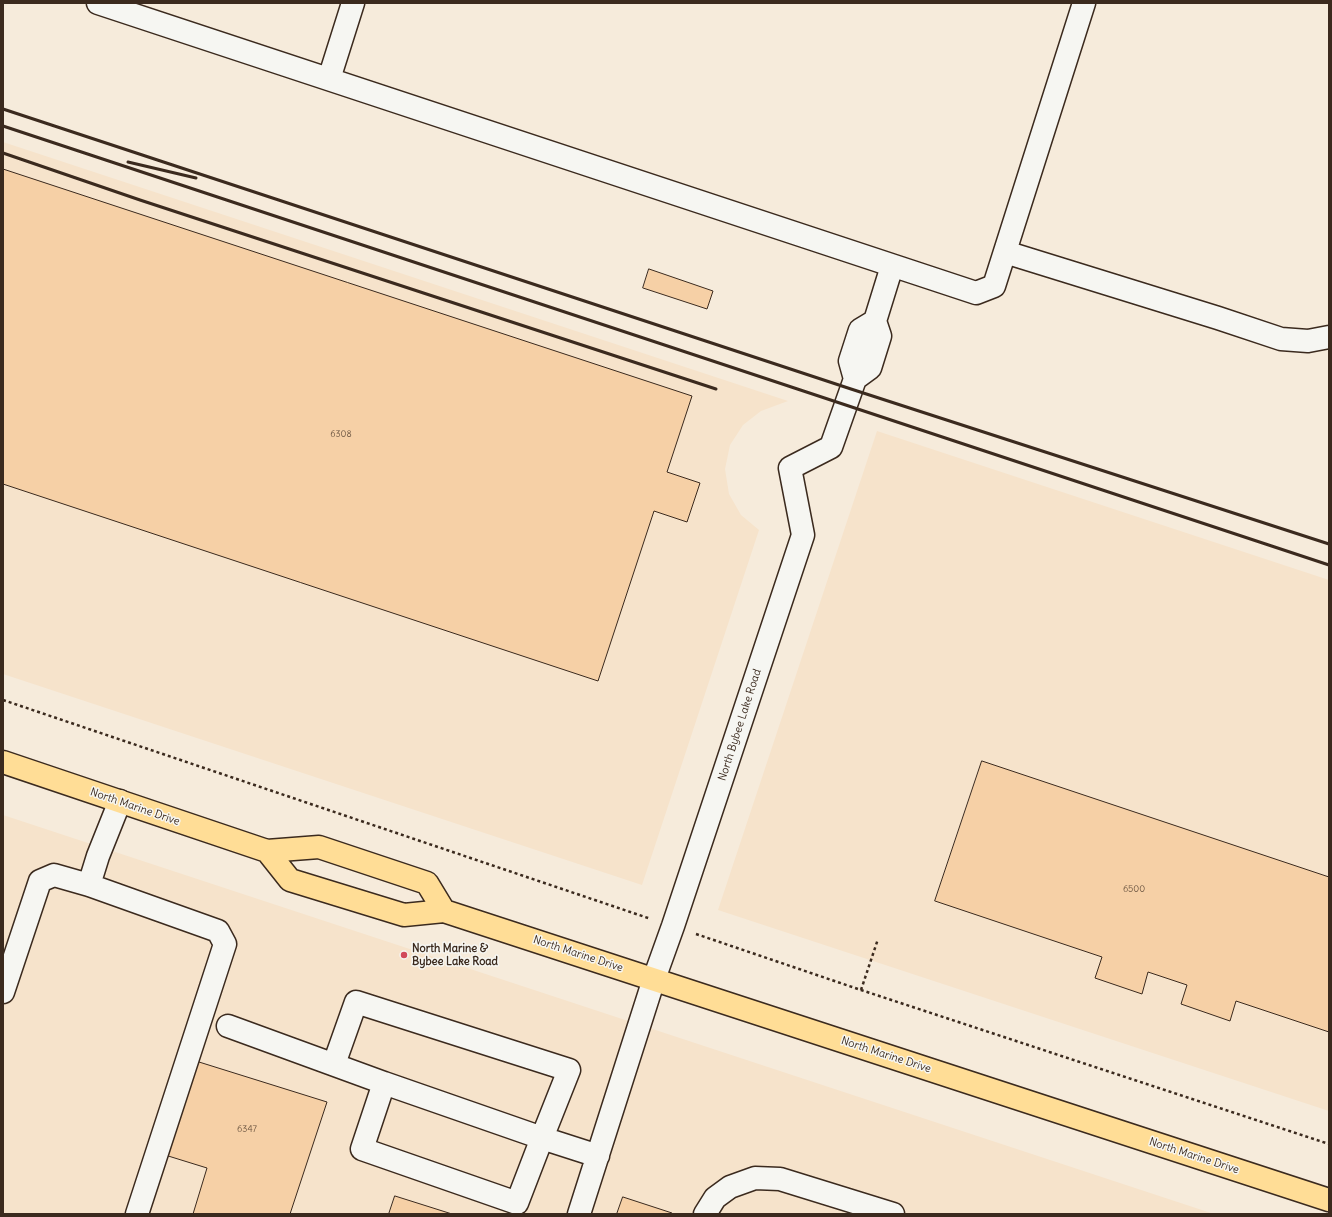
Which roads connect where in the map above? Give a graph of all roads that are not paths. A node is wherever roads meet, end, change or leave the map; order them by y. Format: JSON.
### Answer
{"nodes":[{"id":1,"x":98,"y":3,"type":"edge"},
{"id":2,"x":353,"y":3,"type":"edge"},
{"id":3,"x":1084,"y":3,"type":"edge"},
{"id":4,"x":328,"y":79,"type":"junction"},
{"id":5,"x":1005,"y":252,"type":"junction"},
{"id":6,"x":892,"y":266,"type":"junction"},
{"id":7,"x":1329,"y":337,"type":"edge"},
{"id":8,"x":3,"y":762,"type":"edge"},
{"id":9,"x":120,"y":802,"type":"junction"},
{"id":10,"x":267,"y":851,"type":"junction"},
{"id":11,"x":89,"y":885,"type":"junction"},
{"id":12,"x":444,"y":910,"type":"junction"},
{"id":13,"x":654,"y":979,"type":"junction"},
{"id":14,"x":3,"y":992,"type":"edge"},
{"id":15,"x":228,"y":1026,"type":"dead end"},
{"id":16,"x":334,"y":1064,"type":"junction"},
{"id":17,"x":384,"y":1083,"type":"junction"},
{"id":18,"x":542,"y":1138,"type":"junction"},
{"id":19,"x":598,"y":1156,"type":"junction"},
{"id":20,"x":1329,"y":1200,"type":"edge"},
{"id":21,"x":137,"y":1214,"type":"edge"},
{"id":22,"x":579,"y":1214,"type":"edge"},
{"id":23,"x":705,"y":1214,"type":"edge"},
{"id":24,"x":893,"y":1214,"type":"edge"}],
"edges":[{"from":1,"to":4,"type":"street"},
{"from":2,"to":4,"type":"street"},
{"from":3,"to":5,"type":"street"},
{"from":4,"to":6,"type":"street"},
{"from":5,"to":6,"type":"street"},
{"from":5,"to":7,"type":"street"},
{"from":6,"to":13,"type":"street","name":"North Bybee Lake Road"},
{"from":8,"to":9,"type":"main road","name":"North Marine Drive"},
{"from":9,"to":10,"type":"main road","name":"North Marine Drive"},
{"from":9,"to":11,"type":"street"},
{"from":10,"to":12,"type":"main road","name":"North Marine Drive"},
{"from":10,"to":12,"type":"main road","name":"North Marine Drive"},
{"from":11,"to":14,"type":"street"},
{"from":11,"to":21,"type":"street"},
{"from":12,"to":13,"type":"main road","name":"North Marine Drive"},
{"from":13,"to":19,"type":"street","name":"North Bybee Lake Road"},
{"from":13,"to":20,"type":"main road","name":"North Marine Drive"},
{"from":15,"to":16,"type":"street"},
{"from":16,"to":17,"type":"street"},
{"from":16,"to":18,"type":"street"},
{"from":17,"to":18,"type":"street"},
{"from":17,"to":18,"type":"street"},
{"from":18,"to":19,"type":"street"},
{"from":19,"to":22,"type":"street","name":"North Bybee Lake Road"},
{"from":23,"to":24,"type":"street"}]}
